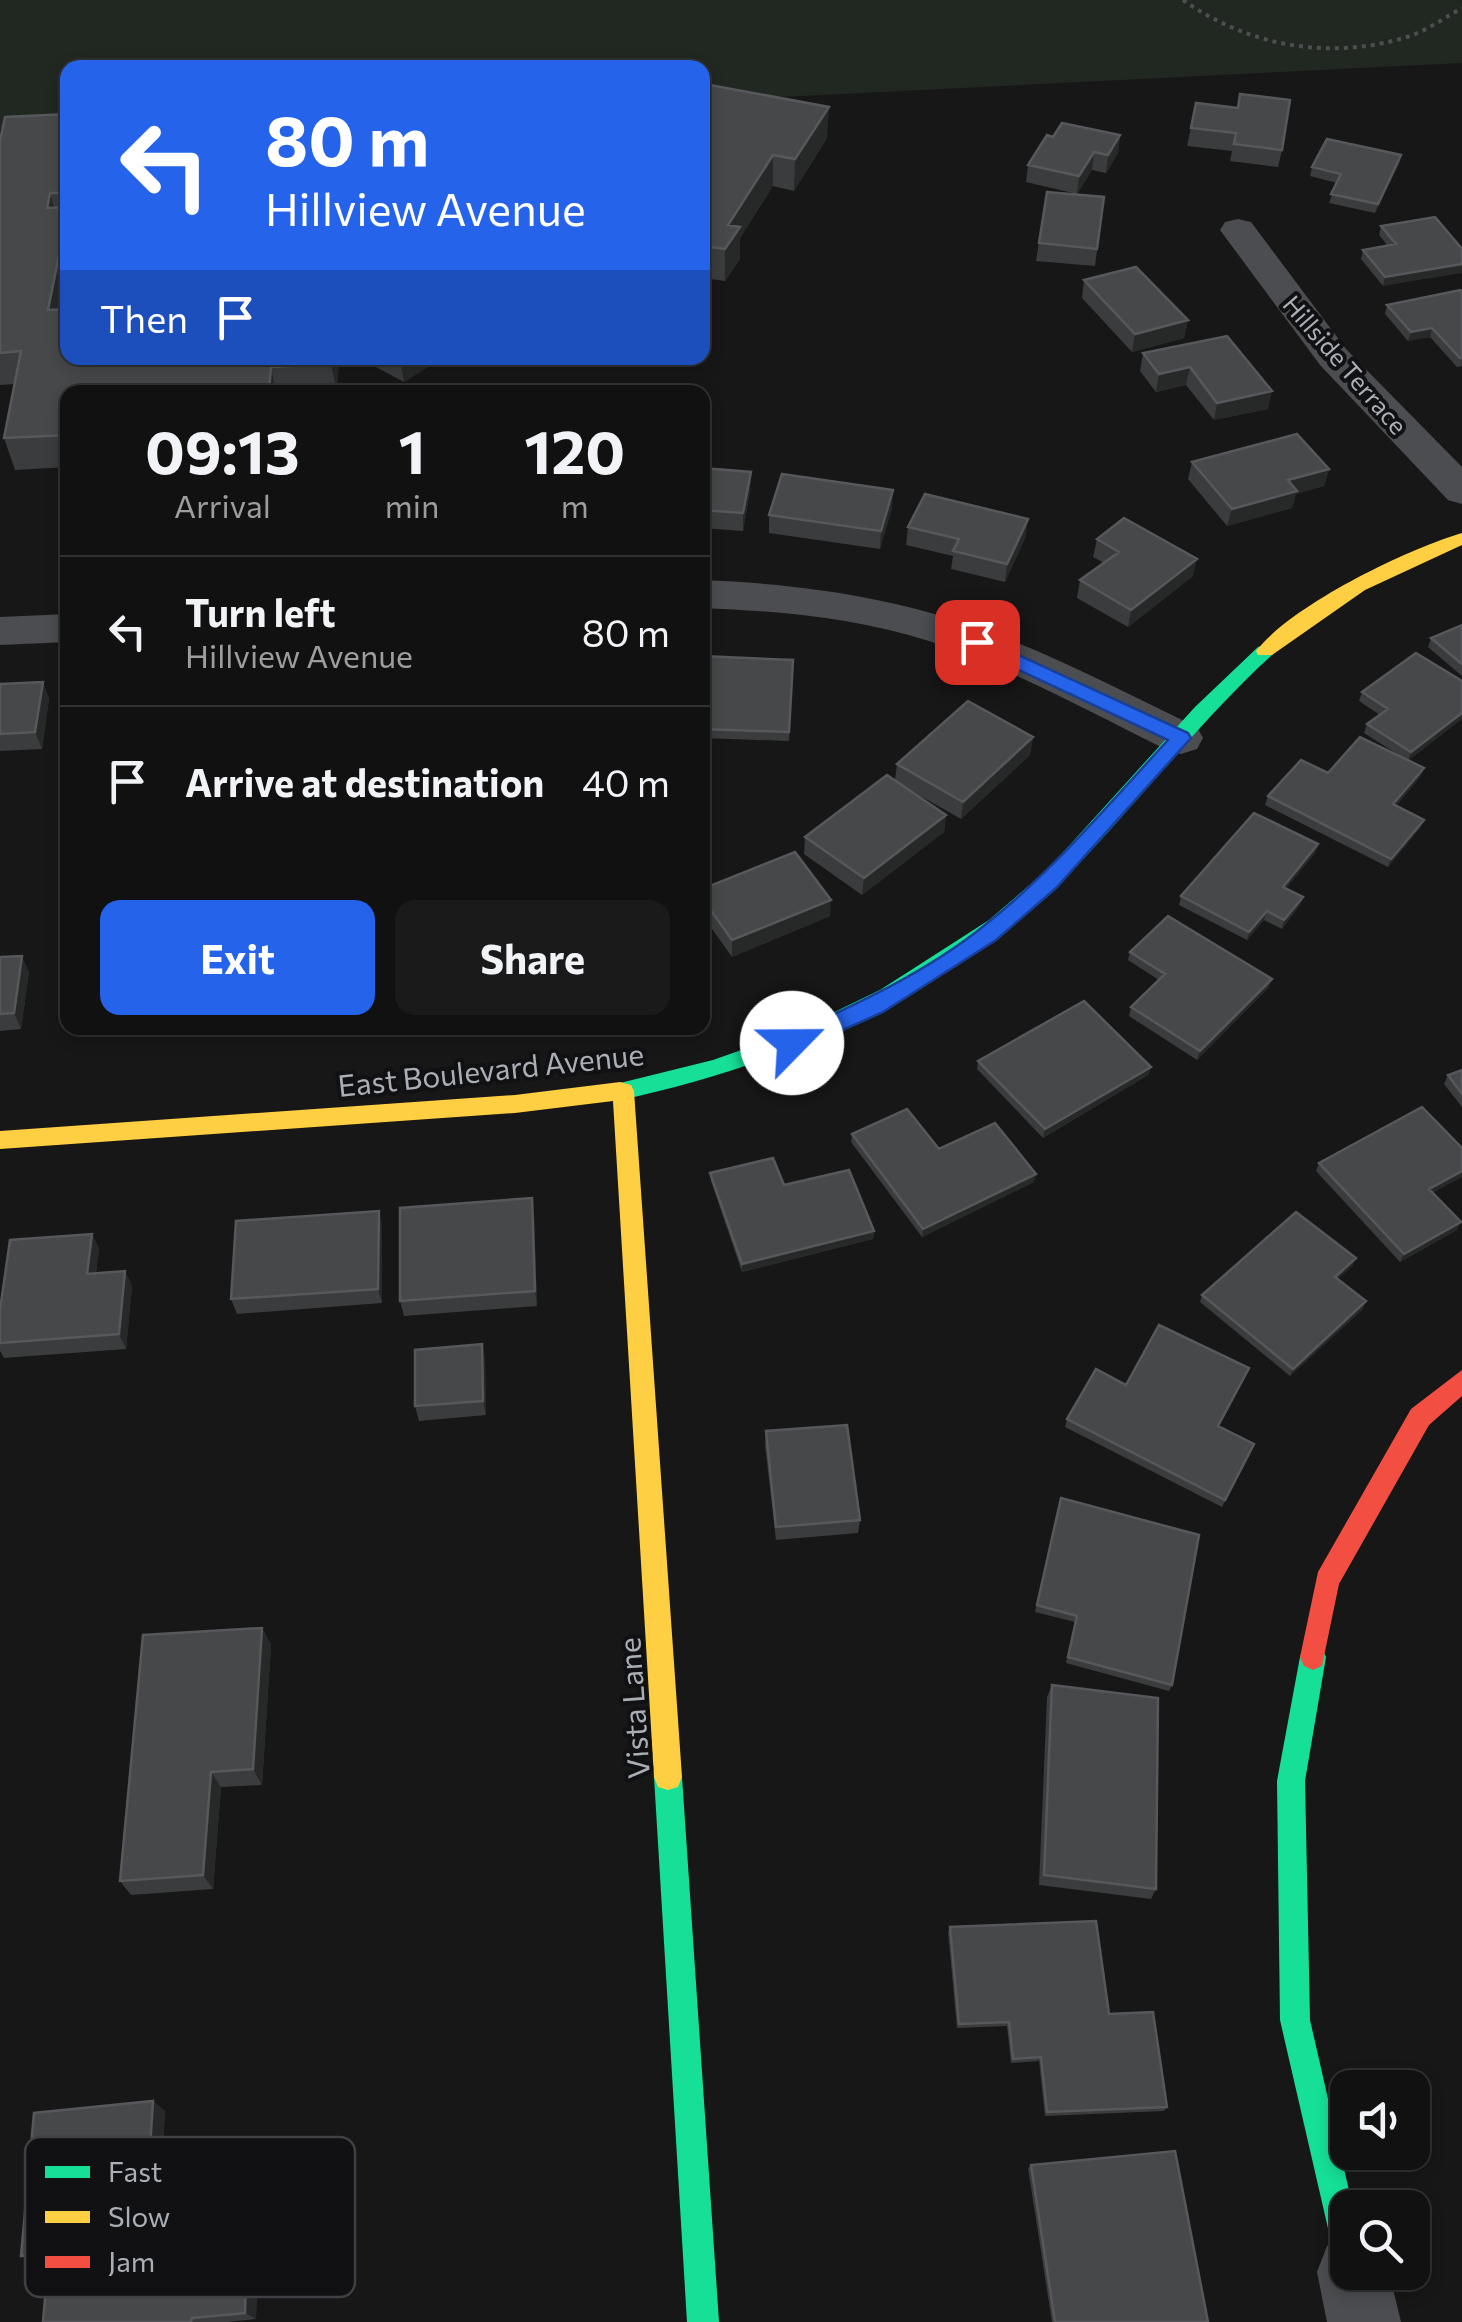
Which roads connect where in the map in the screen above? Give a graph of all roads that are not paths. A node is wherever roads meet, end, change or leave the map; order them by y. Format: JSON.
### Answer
{"nodes":[{"id":1,"x":1238,"y":230,"type":"dead end"},
{"id":2,"x":1462,"y":491,"type":"edge"},
{"id":3,"x":1462,"y":538,"type":"edge"},
{"id":4,"x":710,"y":595,"type":"edge"},
{"id":5,"x":60,"y":628,"type":"edge"},
{"id":6,"x":0,"y":631,"type":"edge"},
{"id":7,"x":1181,"y":738,"type":"junction"},
{"id":8,"x":623,"y":1091,"type":"junction"},
{"id":9,"x":0,"y":1140,"type":"edge"},
{"id":10,"x":1462,"y":1380,"type":"edge"},
{"id":11,"x":1334,"y":2190,"type":"edge"},
{"id":12,"x":1357,"y":2290,"type":"edge"},
{"id":13,"x":703,"y":2322,"type":"edge"},
{"id":14,"x":1364,"y":2322,"type":"edge"}],
"edges":[{"from":1,"to":2,"type":"street","name":"Hillside Terrace"},
{"from":3,"to":7,"type":"street","name":"East Boulevard Avenue"},
{"from":4,"to":7,"type":"street"},
{"from":5,"to":6,"type":"street"},
{"from":7,"to":8,"type":"street","name":"East Boulevard Avenue"},
{"from":8,"to":9,"type":"street","name":"East Boulevard Avenue"},
{"from":8,"to":13,"type":"street","name":"Vista Lane"},
{"from":10,"to":11,"type":"street"},
{"from":12,"to":14,"type":"street"}]}
